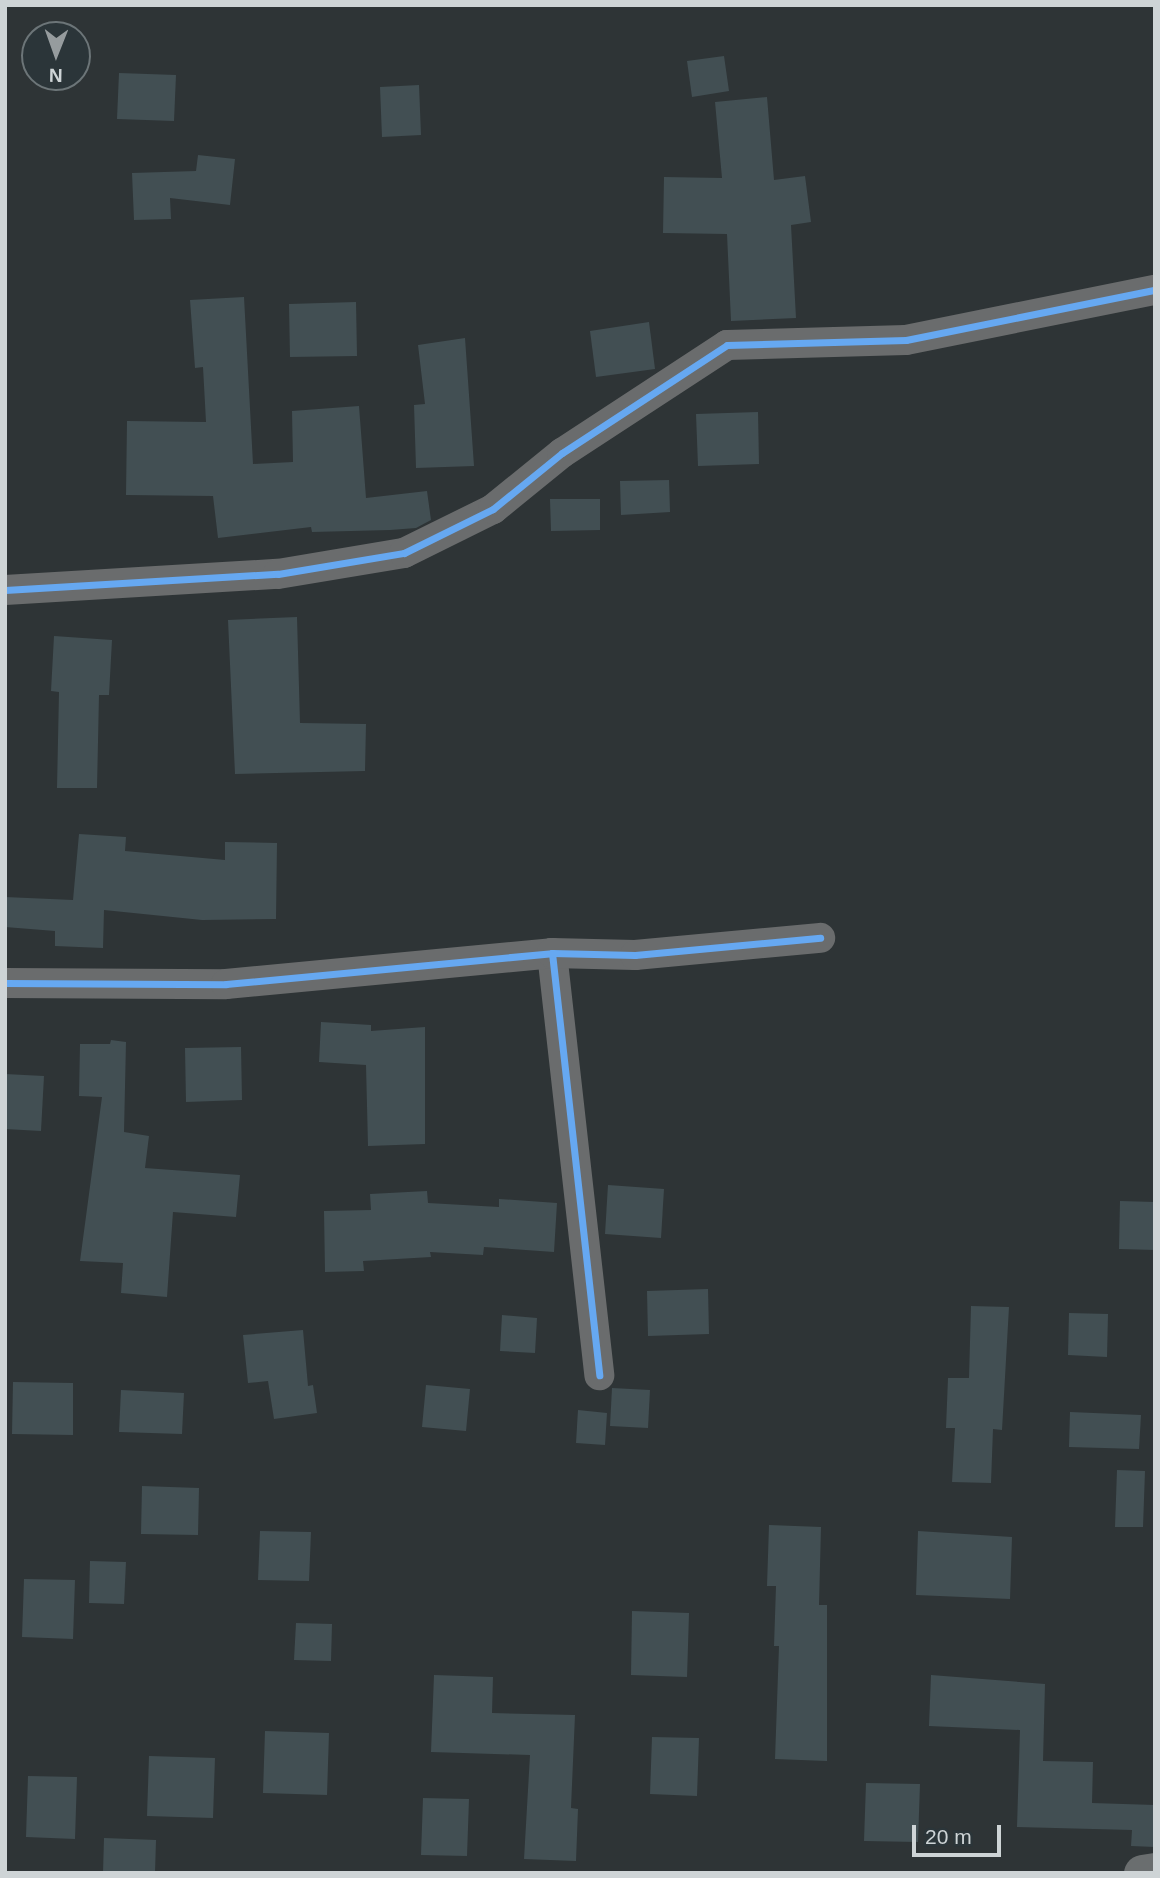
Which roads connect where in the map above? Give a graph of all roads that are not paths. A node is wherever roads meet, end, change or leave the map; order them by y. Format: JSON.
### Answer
{"nodes":[{"id":1,"x":1155,"y":290,"type":"edge"},
{"id":2,"x":5,"y":590,"type":"edge"},
{"id":3,"x":820,"y":938,"type":"dead end"},
{"id":4,"x":552,"y":953,"type":"junction"},
{"id":5,"x":5,"y":983,"type":"edge"},
{"id":6,"x":599,"y":1376,"type":"dead end"},
{"id":7,"x":1155,"y":1871,"type":"edge"},
{"id":8,"x":1142,"y":1873,"type":"edge"}],
"edges":[{"from":1,"to":2,"type":"street"},
{"from":3,"to":4,"type":"street"},
{"from":4,"to":5,"type":"street"},
{"from":4,"to":6,"type":"street"},
{"from":7,"to":8,"type":"main road"}]}
